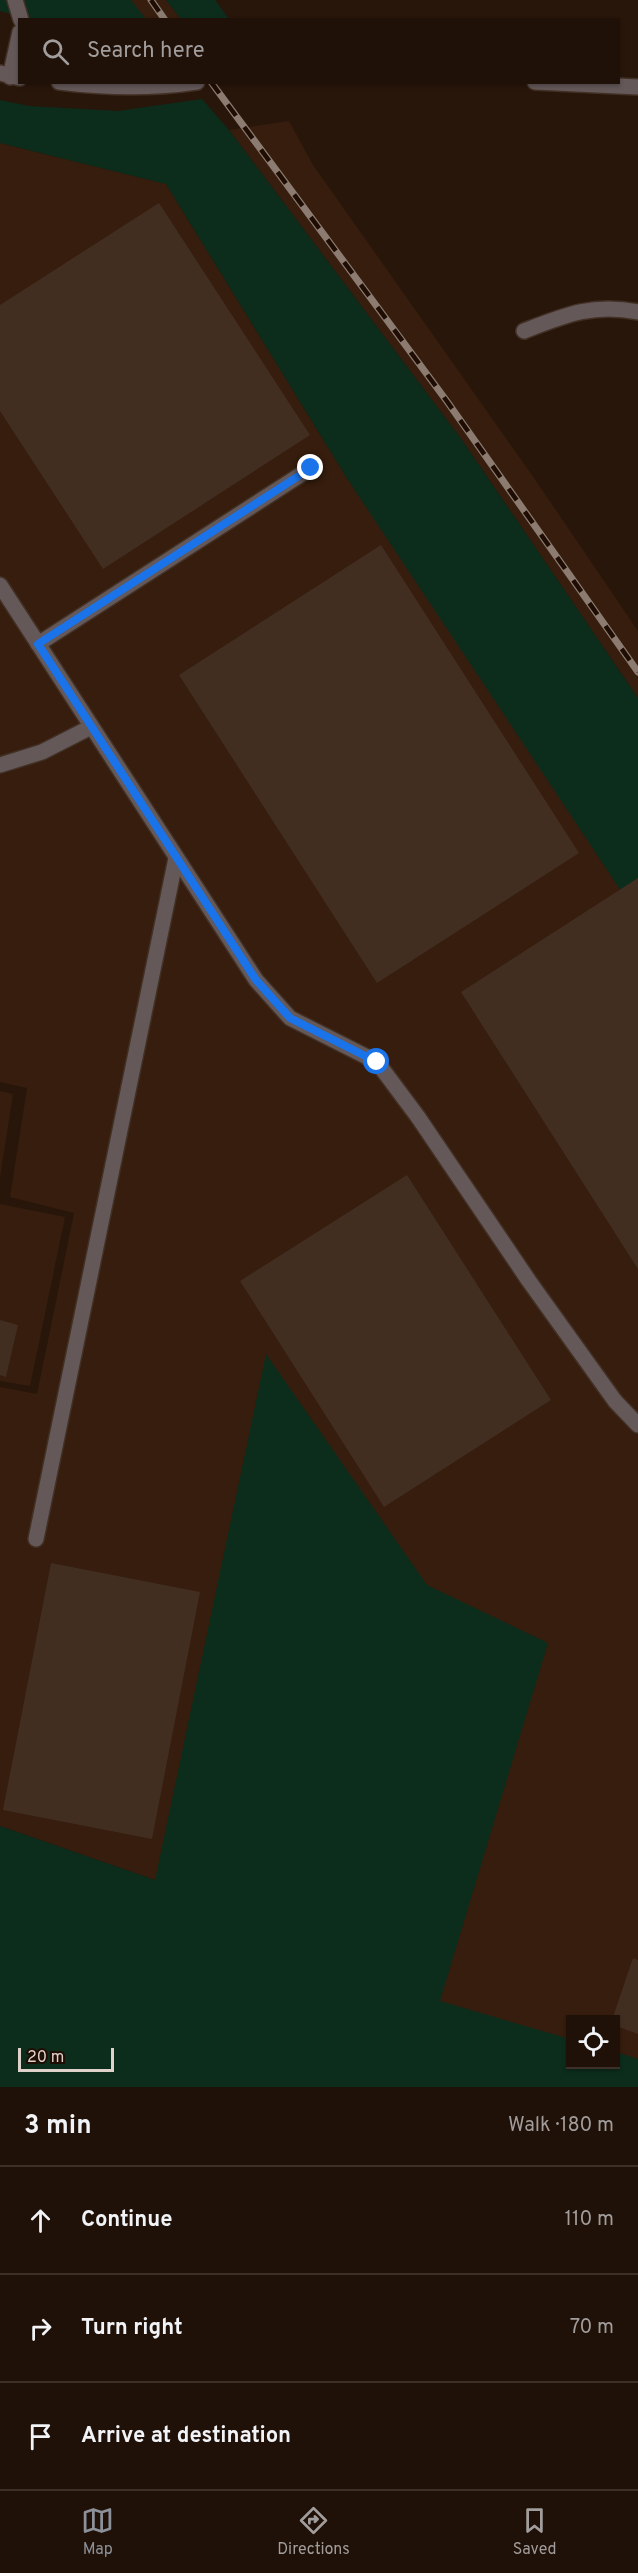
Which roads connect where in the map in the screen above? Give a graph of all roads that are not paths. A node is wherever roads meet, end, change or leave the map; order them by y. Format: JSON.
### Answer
{"nodes":[{"id":1,"x":15,"y":0,"type":"edge"},
{"id":2,"x":20,"y":18,"type":"edge"},
{"id":3,"x":18,"y":41,"type":"edge"},
{"id":4,"x":10,"y":76,"type":"edge"},
{"id":5,"x":77,"y":84,"type":"edge"},
{"id":6,"x":177,"y":84,"type":"edge"},
{"id":7,"x":576,"y":84,"type":"edge"},
{"id":8,"x":638,"y":87,"type":"edge"},
{"id":9,"x":638,"y":312,"type":"edge"},
{"id":10,"x":524,"y":331,"type":"dead end"},
{"id":11,"x":311,"y":468,"type":"dead end"},
{"id":12,"x":0,"y":585,"type":"edge"},
{"id":13,"x":38,"y":644,"type":"junction"},
{"id":14,"x":91,"y":727,"type":"junction"},
{"id":15,"x":0,"y":765,"type":"edge"},
{"id":16,"x":176,"y":858,"type":"junction"},
{"id":17,"x":638,"y":1425,"type":"edge"},
{"id":18,"x":36,"y":1539,"type":"dead end"}],
"edges":[{"from":1,"to":2,"type":"street"},
{"from":3,"to":4,"type":"street"},
{"from":5,"to":6,"type":"street"},
{"from":7,"to":8,"type":"street"},
{"from":9,"to":10,"type":"street"},
{"from":11,"to":13,"type":"street"},
{"from":12,"to":13,"type":"street"},
{"from":13,"to":14,"type":"street"},
{"from":14,"to":15,"type":"street"},
{"from":14,"to":16,"type":"street"},
{"from":16,"to":17,"type":"street"},
{"from":16,"to":18,"type":"street"}]}
